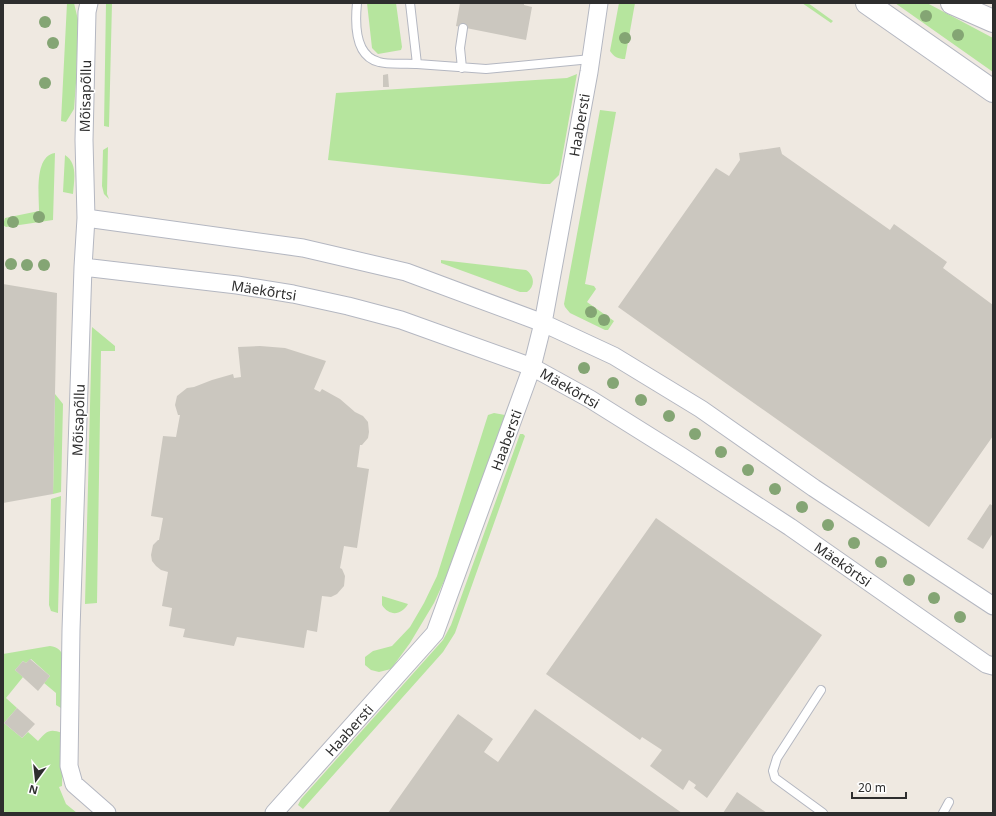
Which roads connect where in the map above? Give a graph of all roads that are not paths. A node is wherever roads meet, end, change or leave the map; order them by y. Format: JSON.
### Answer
{"nodes":[{"id":1,"x":357,"y":3,"type":"edge"},
{"id":2,"x":410,"y":3,"type":"edge"},
{"id":3,"x":599,"y":3,"type":"edge"},
{"id":4,"x":867,"y":3,"type":"edge"},
{"id":5,"x":952,"y":3,"type":"edge"},
{"id":6,"x":972,"y":3,"type":"edge"},
{"id":7,"x":87,"y":6,"type":"edge"},
{"id":8,"x":993,"y":21,"type":"edge"},
{"id":9,"x":463,"y":28,"type":"dead end"},
{"id":10,"x":591,"y":59,"type":"junction"},
{"id":11,"x":417,"y":64,"type":"junction"},
{"id":12,"x":462,"y":68,"type":"junction"},
{"id":13,"x":993,"y":91,"type":"edge"},
{"id":14,"x":86,"y":218,"type":"junction"},
{"id":15,"x":83,"y":267,"type":"junction"},
{"id":16,"x":543,"y":323,"type":"junction"},
{"id":17,"x":532,"y":367,"type":"junction"},
{"id":18,"x":993,"y":606,"type":"edge"},
{"id":19,"x":993,"y":666,"type":"edge"},
{"id":20,"x":821,"y":690,"type":"dead end"},
{"id":21,"x":948,"y":802,"type":"dead end"},
{"id":22,"x":107,"y":813,"type":"edge"},
{"id":23,"x":274,"y":813,"type":"edge"},
{"id":24,"x":823,"y":813,"type":"edge"},
{"id":25,"x":942,"y":813,"type":"edge"}],
"edges":[{"from":1,"to":11,"type":"lane"},
{"from":2,"to":11,"type":"lane"},
{"from":3,"to":10,"type":"street","name":"Haabersti"},
{"from":4,"to":13,"type":"main road"},
{"from":5,"to":8,"type":"main road"},
{"from":6,"to":8,"type":"main road"},
{"from":7,"to":14,"type":"street","name":"Mõisapõllu"},
{"from":9,"to":12,"type":"lane"},
{"from":10,"to":12,"type":"lane"},
{"from":10,"to":16,"type":"street","name":"Haabersti"},
{"from":11,"to":12,"type":"lane"},
{"from":14,"to":15,"type":"street","name":"Mõisapõllu"},
{"from":14,"to":16,"type":"street"},
{"from":15,"to":17,"type":"street","name":"Mäekõrtsi"},
{"from":15,"to":22,"type":"street","name":"Mõisapõllu"},
{"from":16,"to":17,"type":"street","name":"Haabersti"},
{"from":16,"to":18,"type":"street"},
{"from":17,"to":19,"type":"street","name":"Mäekõrtsi"},
{"from":17,"to":23,"type":"street","name":"Haabersti"},
{"from":20,"to":24,"type":"lane"},
{"from":21,"to":25,"type":"lane"}]}
